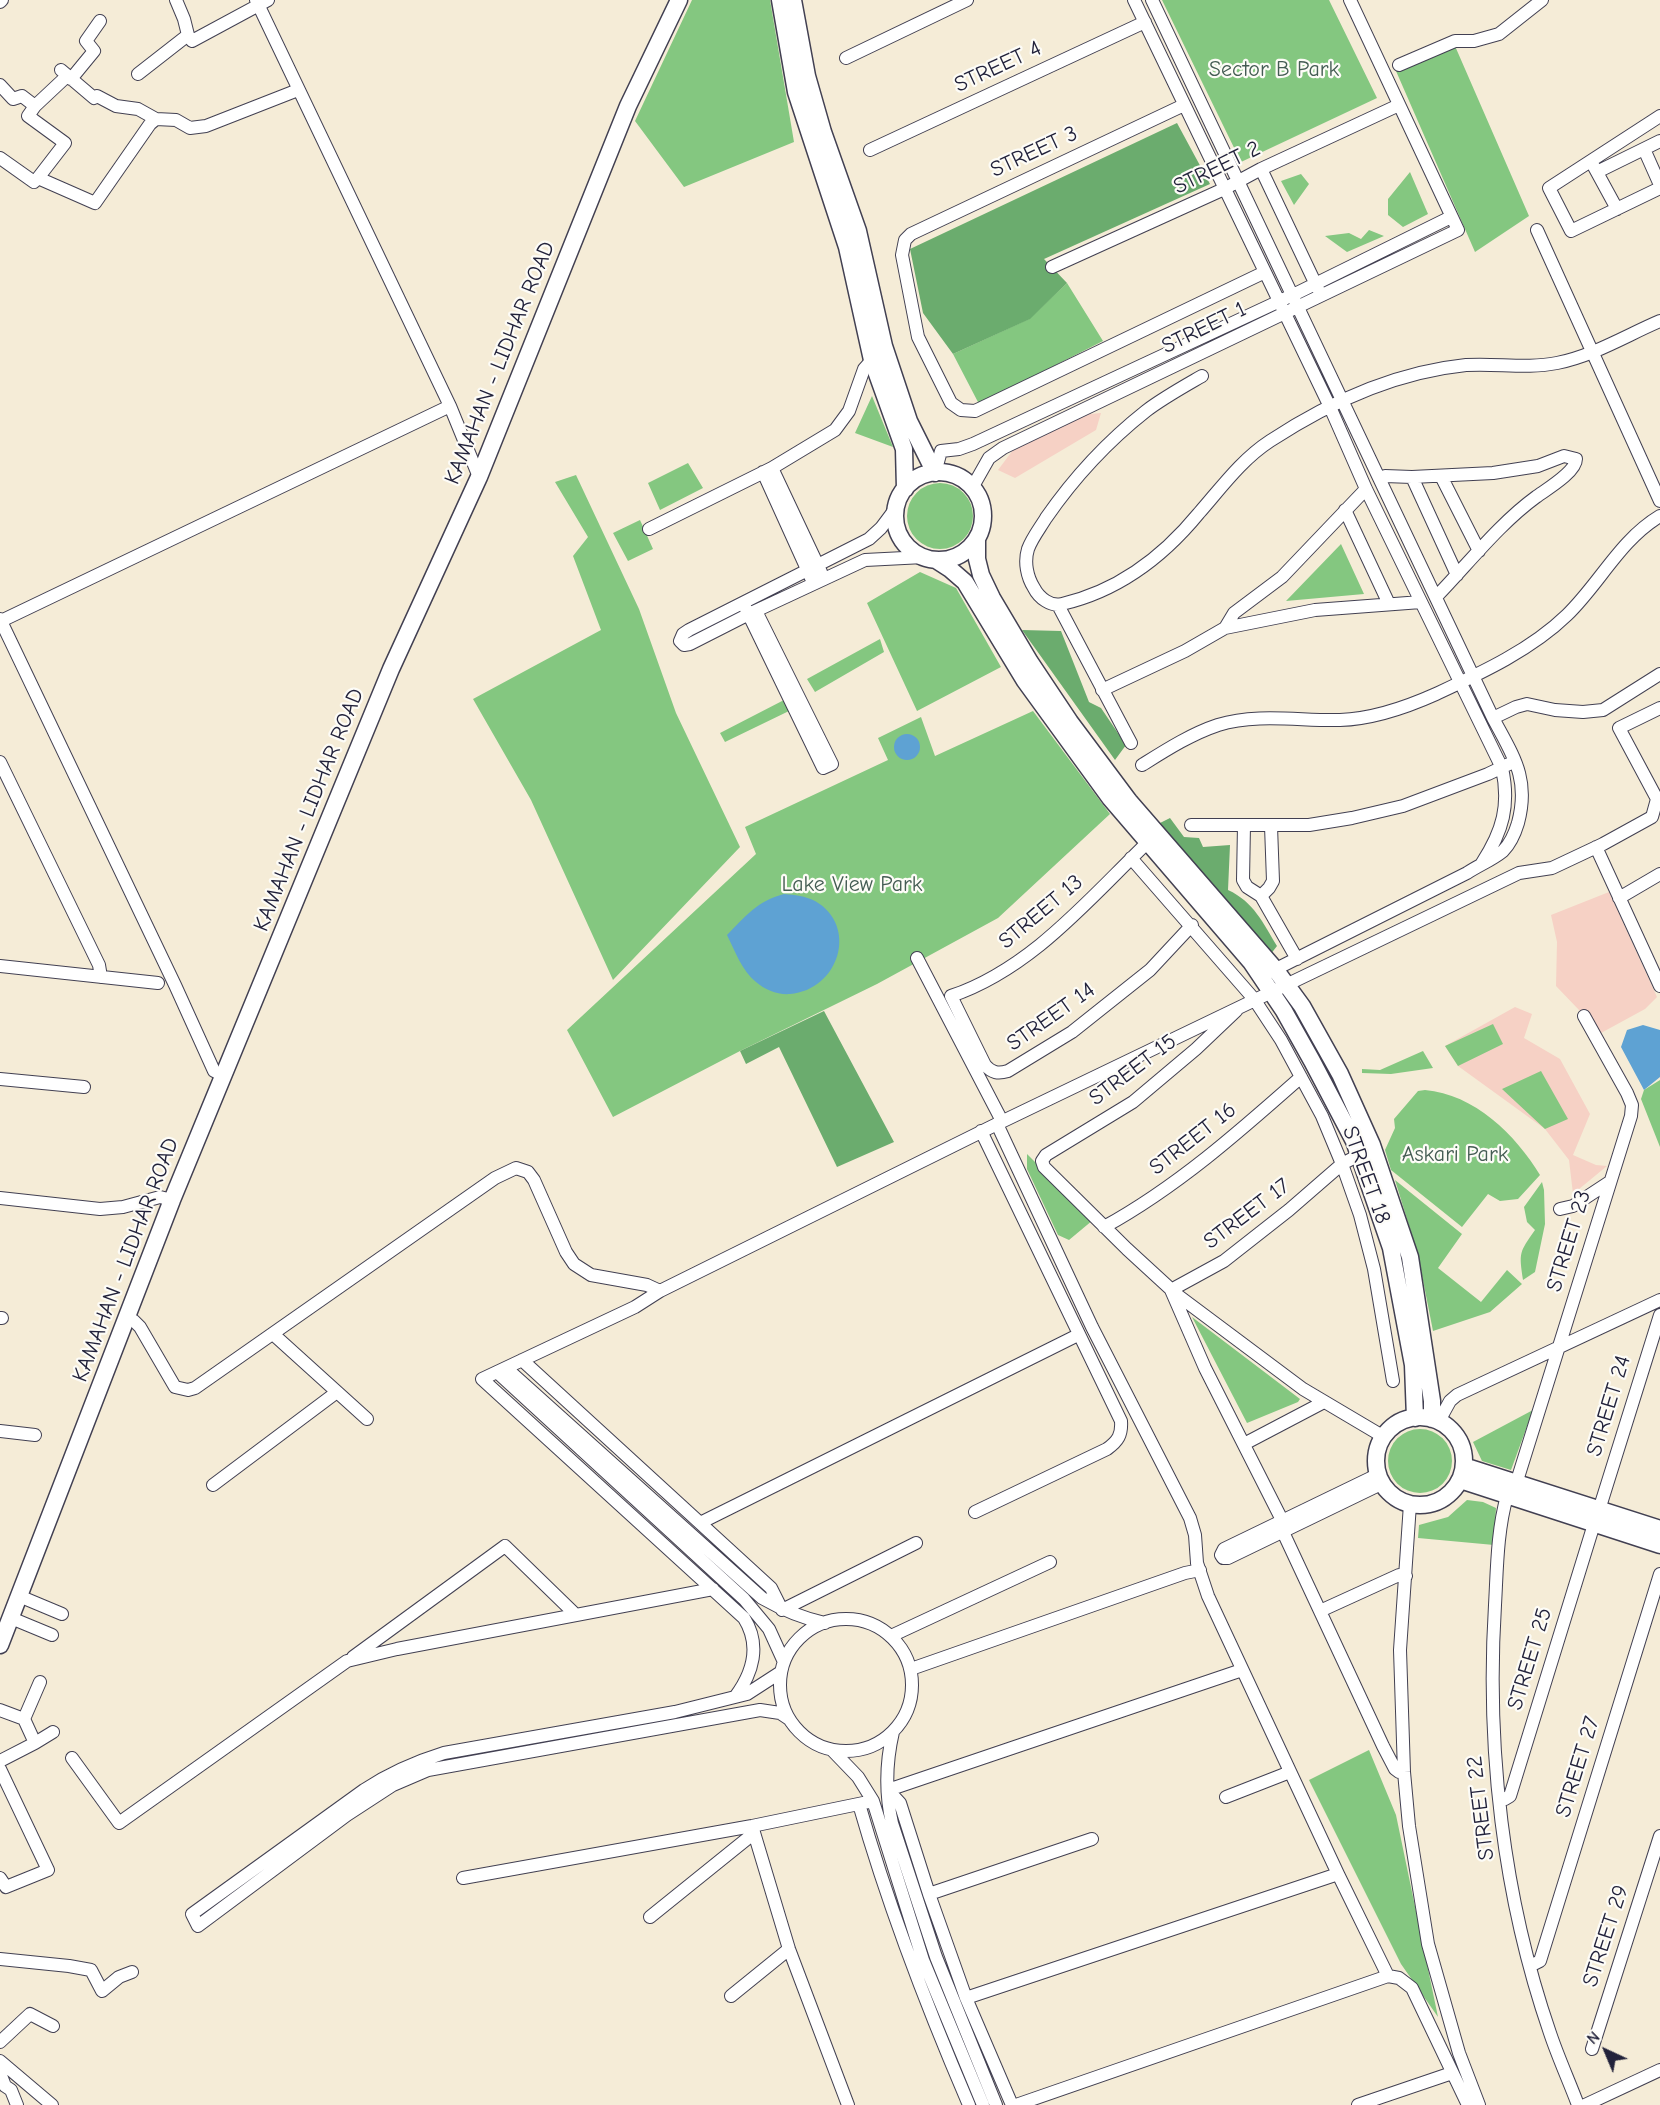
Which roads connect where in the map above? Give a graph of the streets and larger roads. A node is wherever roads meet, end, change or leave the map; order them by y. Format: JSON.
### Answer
{"nodes":[{"id":1,"x":176,"y":0,"type":"edge"},
{"id":2,"x":679,"y":0,"type":"edge"},
{"id":3,"x":780,"y":0,"type":"edge"},
{"id":4,"x":793,"y":0,"type":"edge"},
{"id":5,"x":967,"y":0,"type":"edge"},
{"id":6,"x":1134,"y":0,"type":"edge"},
{"id":7,"x":1152,"y":0,"type":"edge"},
{"id":8,"x":1350,"y":0,"type":"edge"},
{"id":9,"x":1542,"y":0,"type":"edge"},
{"id":10,"x":261,"y":2,"type":"edge"},
{"id":11,"x":100,"y":21,"type":"dead end"},
{"id":12,"x":1144,"y":22,"type":"junction"},
{"id":13,"x":188,"y":35,"type":"junction"},
{"id":14,"x":846,"y":58,"type":"dead end"},
{"id":15,"x":1400,"y":65,"type":"dead end"},
{"id":16,"x":138,"y":74,"type":"dead end"},
{"id":17,"x":66,"y":75,"type":"junction"},
{"id":18,"x":0,"y":85,"type":"edge"},
{"id":19,"x":298,"y":90,"type":"junction"},
{"id":20,"x":1184,"y":105,"type":"junction"},
{"id":21,"x":1399,"y":105,"type":"junction"},
{"id":22,"x":35,"y":106,"type":"junction"},
{"id":23,"x":156,"y":119,"type":"junction"},
{"id":24,"x":1658,"y":122,"type":"edge"},
{"id":25,"x":817,"y":134,"type":"junction"},
{"id":26,"x":1660,"y":141,"type":"edge"},
{"id":27,"x":1644,"y":149,"type":"junction"},
{"id":28,"x":870,"y":150,"type":"dead end"},
{"id":29,"x":0,"y":158,"type":"edge"},
{"id":30,"x":1590,"y":160,"type":"junction"},
{"id":31,"x":1261,"y":169,"type":"junction"},
{"id":32,"x":1597,"y":172,"type":"junction"},
{"id":33,"x":38,"y":178,"type":"junction"},
{"id":34,"x":1239,"y":182,"type":"junction"},
{"id":35,"x":1660,"y":187,"type":"edge"},
{"id":36,"x":1224,"y":189,"type":"junction"},
{"id":37,"x":1617,"y":209,"type":"junction"},
{"id":38,"x":1451,"y":217,"type":"junction"},
{"id":39,"x":1537,"y":230,"type":"dead end"},
{"id":40,"x":1052,"y":267,"type":"dead end"},
{"id":41,"x":1265,"y":272,"type":"junction"},
{"id":42,"x":1315,"y":284,"type":"junction"},
{"id":43,"x":1292,"y":295,"type":"junction"},
{"id":44,"x":1321,"y":296,"type":"junction"},
{"id":45,"x":1298,"y":306,"type":"junction"},
{"id":46,"x":1282,"y":307,"type":"junction"},
{"id":47,"x":1660,"y":321,"type":"edge"},
{"id":48,"x":1592,"y":351,"type":"junction"},
{"id":49,"x":872,"y":360,"type":"junction"},
{"id":50,"x":1202,"y":376,"type":"dead end"},
{"id":51,"x":1343,"y":402,"type":"junction"},
{"id":52,"x":450,"y":405,"type":"junction"},
{"id":53,"x":1330,"y":407,"type":"junction"},
{"id":54,"x":767,"y":470,"type":"junction"},
{"id":55,"x":935,"y":473,"type":"junction"},
{"id":56,"x":1441,"y":476,"type":"junction"},
{"id":57,"x":479,"y":477,"type":"junction"},
{"id":58,"x":1412,"y":477,"type":"junction"},
{"id":59,"x":1380,"y":478,"type":"junction"},
{"id":60,"x":972,"y":488,"type":"junction"},
{"id":61,"x":905,"y":489,"type":"junction"},
{"id":62,"x":1366,"y":489,"type":"junction"},
{"id":63,"x":1660,"y":501,"type":"edge"},
{"id":64,"x":896,"y":508,"type":"junction"},
{"id":65,"x":1345,"y":510,"type":"junction"},
{"id":66,"x":1660,"y":516,"type":"edge"},
{"id":67,"x":649,"y":529,"type":"dead end"},
{"id":68,"x":977,"y":538,"type":"junction"},
{"id":69,"x":1479,"y":551,"type":"junction"},
{"id":70,"x":930,"y":559,"type":"junction"},
{"id":71,"x":813,"y":568,"type":"junction"},
{"id":72,"x":1457,"y":575,"type":"junction"},
{"id":73,"x":819,"y":581,"type":"junction"},
{"id":74,"x":1436,"y":597,"type":"junction"},
{"id":75,"x":750,"y":599,"type":"junction"},
{"id":76,"x":1421,"y":602,"type":"junction"},
{"id":77,"x":1389,"y":604,"type":"junction"},
{"id":78,"x":1058,"y":605,"type":"junction"},
{"id":79,"x":752,"y":612,"type":"junction"},
{"id":80,"x":0,"y":620,"type":"edge"},
{"id":81,"x":1225,"y":628,"type":"junction"},
{"id":82,"x":1660,"y":674,"type":"edge"},
{"id":83,"x":1473,"y":675,"type":"junction"},
{"id":84,"x":1460,"y":681,"type":"junction"},
{"id":85,"x":1102,"y":690,"type":"junction"},
{"id":86,"x":793,"y":695,"type":"junction"},
{"id":87,"x":1660,"y":708,"type":"edge"},
{"id":88,"x":1493,"y":718,"type":"junction"},
{"id":89,"x":1131,"y":743,"type":"dead end"},
{"id":90,"x":1515,"y":760,"type":"junction"},
{"id":91,"x":0,"y":762,"type":"edge"},
{"id":92,"x":1142,"y":765,"type":"dead end"},
{"id":93,"x":1502,"y":768,"type":"junction"},
{"id":94,"x":1656,"y":814,"type":"edge"},
{"id":95,"x":1191,"y":825,"type":"dead end"},
{"id":96,"x":1244,"y":825,"type":"junction"},
{"id":97,"x":1271,"y":825,"type":"junction"},
{"id":98,"x":1147,"y":843,"type":"junction"},
{"id":99,"x":1596,"y":847,"type":"junction"},
{"id":100,"x":1131,"y":858,"type":"junction"},
{"id":101,"x":1481,"y":864,"type":"junction"},
{"id":102,"x":1660,"y":874,"type":"edge"},
{"id":103,"x":1261,"y":896,"type":"junction"},
{"id":104,"x":1619,"y":898,"type":"junction"},
{"id":105,"x":1192,"y":925,"type":"junction"},
{"id":106,"x":917,"y":958,"type":"dead end"},
{"id":107,"x":1297,"y":959,"type":"junction"},
{"id":108,"x":0,"y":966,"type":"edge"},
{"id":109,"x":1268,"y":973,"type":"junction"},
{"id":110,"x":101,"y":977,"type":"junction"},
{"id":111,"x":159,"y":983,"type":"dead end"},
{"id":112,"x":1287,"y":985,"type":"junction"},
{"id":113,"x":1660,"y":986,"type":"edge"},
{"id":114,"x":1271,"y":992,"type":"junction"},
{"id":115,"x":951,"y":996,"type":"joint"},
{"id":116,"x":1249,"y":1001,"type":"junction"},
{"id":117,"x":1584,"y":1016,"type":"dead end"},
{"id":118,"x":224,"y":1076,"type":"junction"},
{"id":119,"x":1301,"y":1077,"type":"junction"},
{"id":120,"x":0,"y":1079,"type":"edge"},
{"id":121,"x":84,"y":1087,"type":"dead end"},
{"id":122,"x":1000,"y":1122,"type":"junction"},
{"id":123,"x":981,"y":1131,"type":"junction"},
{"id":124,"x":1359,"y":1155,"type":"junction"},
{"id":125,"x":1342,"y":1164,"type":"junction"},
{"id":126,"x":1608,"y":1183,"type":"junction"},
{"id":127,"x":0,"y":1198,"type":"edge"},
{"id":128,"x":172,"y":1200,"type":"junction"},
{"id":129,"x":1560,"y":1209,"type":"dead end"},
{"id":130,"x":1104,"y":1227,"type":"junction"},
{"id":131,"x":660,"y":1290,"type":"junction"},
{"id":132,"x":1171,"y":1290,"type":"junction"},
{"id":133,"x":1660,"y":1300,"type":"edge"},
{"id":134,"x":1660,"y":1315,"type":"edge"},
{"id":135,"x":125,"y":1318,"type":"junction"},
{"id":136,"x":273,"y":1334,"type":"junction"},
{"id":137,"x":1078,"y":1335,"type":"junction"},
{"id":138,"x":1557,"y":1349,"type":"junction"},
{"id":139,"x":522,"y":1360,"type":"junction"},
{"id":140,"x":501,"y":1370,"type":"junction"},
{"id":141,"x":1393,"y":1382,"type":"dead end"},
{"id":142,"x":337,"y":1392,"type":"junction"},
{"id":143,"x":1324,"y":1402,"type":"junction"},
{"id":144,"x":367,"y":1419,"type":"dead end"},
{"id":145,"x":1429,"y":1419,"type":"junction"},
{"id":146,"x":0,"y":1431,"type":"edge"},
{"id":147,"x":35,"y":1435,"type":"dead end"},
{"id":148,"x":1384,"y":1437,"type":"junction"},
{"id":149,"x":1244,"y":1444,"type":"junction"},
{"id":150,"x":1462,"y":1473,"type":"junction"},
{"id":151,"x":1381,"y":1479,"type":"junction"},
{"id":152,"x":213,"y":1485,"type":"dead end"},
{"id":153,"x":1512,"y":1490,"type":"junction"},
{"id":154,"x":1410,"y":1504,"type":"junction"},
{"id":155,"x":975,"y":1512,"type":"dead end"},
{"id":156,"x":1597,"y":1517,"type":"junction"},
{"id":157,"x":700,"y":1523,"type":"junction"},
{"id":158,"x":1283,"y":1527,"type":"junction"},
{"id":159,"x":1660,"y":1529,"type":"edge"},
{"id":160,"x":916,"y":1543,"type":"dead end"},
{"id":161,"x":1660,"y":1545,"type":"edge"},
{"id":162,"x":1050,"y":1562,"type":"dead end"},
{"id":163,"x":1200,"y":1570,"type":"junction"},
{"id":164,"x":1660,"y":1574,"type":"edge"},
{"id":165,"x":1406,"y":1576,"type":"junction"},
{"id":166,"x":713,"y":1589,"type":"junction"},
{"id":167,"x":19,"y":1596,"type":"junction"},
{"id":168,"x":782,"y":1610,"type":"junction"},
{"id":169,"x":1320,"y":1611,"type":"junction"},
{"id":170,"x":62,"y":1614,"type":"dead end"},
{"id":171,"x":576,"y":1615,"type":"junction"},
{"id":172,"x":11,"y":1618,"type":"junction"},
{"id":173,"x":825,"y":1623,"type":"junction"},
{"id":174,"x":52,"y":1635,"type":"dead end"},
{"id":175,"x":891,"y":1636,"type":"junction"},
{"id":176,"x":0,"y":1645,"type":"edge"},
{"id":177,"x":347,"y":1661,"type":"junction"},
{"id":178,"x":783,"y":1667,"type":"junction"},
{"id":179,"x":911,"y":1669,"type":"junction"},
{"id":180,"x":1242,"y":1670,"type":"junction"},
{"id":181,"x":40,"y":1682,"type":"dead end"},
{"id":182,"x":735,"y":1697,"type":"junction"},
{"id":183,"x":0,"y":1710,"type":"edge"},
{"id":184,"x":24,"y":1719,"type":"junction"},
{"id":185,"x":789,"y":1719,"type":"junction"},
{"id":186,"x":53,"y":1732,"type":"dead end"},
{"id":187,"x":893,"y":1732,"type":"junction"},
{"id":188,"x":35,"y":1743,"type":"junction"},
{"id":189,"x":832,"y":1750,"type":"junction"},
{"id":190,"x":72,"y":1758,"type":"dead end"},
{"id":191,"x":0,"y":1761,"type":"edge"},
{"id":192,"x":0,"y":1769,"type":"edge"},
{"id":193,"x":1404,"y":1772,"type":"junction"},
{"id":194,"x":1290,"y":1773,"type":"junction"},
{"id":195,"x":888,"y":1790,"type":"junction"},
{"id":196,"x":1226,"y":1797,"type":"dead end"},
{"id":197,"x":1500,"y":1800,"type":"junction"},
{"id":198,"x":873,"y":1801,"type":"junction"},
{"id":199,"x":859,"y":1804,"type":"junction"},
{"id":200,"x":752,"y":1830,"type":"junction"},
{"id":201,"x":1660,"y":1836,"type":"edge"},
{"id":202,"x":1092,"y":1839,"type":"dead end"},
{"id":203,"x":1338,"y":1875,"type":"junction"},
{"id":204,"x":0,"y":1878,"type":"edge"},
{"id":205,"x":463,"y":1878,"type":"dead end"},
{"id":206,"x":928,"y":1894,"type":"junction"},
{"id":207,"x":650,"y":1917,"type":"dead end"},
{"id":208,"x":789,"y":1949,"type":"junction"},
{"id":209,"x":0,"y":1959,"type":"edge"},
{"id":210,"x":14,"y":1961,"type":"junction"},
{"id":211,"x":1530,"y":1966,"type":"junction"},
{"id":212,"x":0,"y":1971,"type":"edge"},
{"id":213,"x":132,"y":1972,"type":"dead end"},
{"id":214,"x":1388,"y":1976,"type":"junction"},
{"id":215,"x":731,"y":1996,"type":"dead end"},
{"id":216,"x":966,"y":1998,"type":"junction"},
{"id":217,"x":52,"y":2026,"type":"dead end"},
{"id":218,"x":0,"y":2042,"type":"edge"},
{"id":219,"x":1592,"y":2049,"type":"dead end"},
{"id":220,"x":0,"y":2061,"type":"edge"},
{"id":221,"x":1660,"y":2070,"type":"edge"},
{"id":222,"x":0,"y":2073,"type":"edge"},
{"id":223,"x":1452,"y":2073,"type":"junction"},
{"id":224,"x":44,"y":2103,"type":"edge"},
{"id":225,"x":17,"y":2105,"type":"edge"},
{"id":226,"x":848,"y":2105,"type":"edge"},
{"id":227,"x":969,"y":2105,"type":"edge"},
{"id":228,"x":983,"y":2105,"type":"edge"},
{"id":229,"x":996,"y":2105,"type":"edge"},
{"id":230,"x":1014,"y":2105,"type":"edge"},
{"id":231,"x":1358,"y":2105,"type":"edge"},
{"id":232,"x":1468,"y":2105,"type":"edge"},
{"id":233,"x":1479,"y":2105,"type":"edge"},
{"id":234,"x":1578,"y":2105,"type":"edge"},
{"id":235,"x":1585,"y":2105,"type":"edge"}],
"edges":[{"from":1,"to":13,"type":"street"},
{"from":2,"to":57,"type":"street","name":"KAMAHAN - LIDHAR ROAD"},
{"from":3,"to":25,"type":"street"},
{"from":4,"to":25,"type":"street"},
{"from":5,"to":14,"type":"street"},
{"from":6,"to":12,"type":"street"},
{"from":7,"to":34,"type":"street"},
{"from":8,"to":21,"type":"street","name":"STREET 1"},
{"from":9,"to":15,"type":"street"},
{"from":10,"to":13,"type":"street"},
{"from":10,"to":19,"type":"street"},
{"from":11,"to":17,"type":"street"},
{"from":12,"to":20,"type":"street"},
{"from":12,"to":28,"type":"street","name":"STREET 4"},
{"from":13,"to":16,"type":"street"},
{"from":17,"to":22,"type":"street"},
{"from":17,"to":23,"type":"street"},
{"from":18,"to":22,"type":"street"},
{"from":19,"to":23,"type":"street"},
{"from":19,"to":52,"type":"street"},
{"from":20,"to":36,"type":"street"},
{"from":20,"to":41,"type":"street","name":"STREET 3"},
{"from":21,"to":31,"type":"street","name":"STREET 2"},
{"from":21,"to":38,"type":"street","name":"STREET 1"},
{"from":22,"to":33,"type":"street"},
{"from":23,"to":33,"type":"street"},
{"from":24,"to":30,"type":"street"},
{"from":25,"to":49,"type":"street"},
{"from":25,"to":55,"type":"street"},
{"from":26,"to":27,"type":"street"},
{"from":27,"to":32,"type":"street"},
{"from":27,"to":35,"type":"street"},
{"from":29,"to":33,"type":"street"},
{"from":30,"to":32,"type":"street"},
{"from":30,"to":37,"type":"street"},
{"from":31,"to":34,"type":"street","name":"STREET 2"},
{"from":31,"to":42,"type":"street"},
{"from":32,"to":37,"type":"street"},
{"from":34,"to":36,"type":"street","name":"STREET 2"},
{"from":34,"to":43,"type":"street"},
{"from":35,"to":37,"type":"street"},
{"from":36,"to":40,"type":"street","name":"STREET 2"},
{"from":36,"to":41,"type":"street"},
{"from":38,"to":42,"type":"street","name":"STREET 1"},
{"from":38,"to":44,"type":"street","name":"STREET 1"},
{"from":39,"to":48,"type":"street"},
{"from":41,"to":46,"type":"street"},
{"from":42,"to":43,"type":"street","name":"STREET 1"},
{"from":42,"to":44,"type":"street"},
{"from":43,"to":45,"type":"street"},
{"from":43,"to":46,"type":"street","name":"STREET 1"},
{"from":44,"to":45,"type":"street","name":"STREET 1"},
{"from":45,"to":46,"type":"street","name":"STREET 1"},
{"from":45,"to":51,"type":"street"},
{"from":46,"to":53,"type":"street"},
{"from":46,"to":55,"type":"street","name":"STREET 1"},
{"from":46,"to":60,"type":"street","name":"STREET 1"},
{"from":47,"to":48,"type":"street"},
{"from":48,"to":51,"type":"street"},
{"from":48,"to":63,"type":"street"},
{"from":49,"to":54,"type":"street"},
{"from":49,"to":61,"type":"street"},
{"from":50,"to":78,"type":"street"},
{"from":51,"to":53,"type":"street"},
{"from":51,"to":59,"type":"street"},
{"from":52,"to":57,"type":"street"},
{"from":52,"to":80,"type":"street"},
{"from":53,"to":62,"type":"street"},
{"from":53,"to":78,"type":"street"},
{"from":54,"to":67,"type":"street"},
{"from":54,"to":71,"type":"street"},
{"from":55,"to":60,"type":"street"},
{"from":55,"to":61,"type":"street"},
{"from":56,"to":58,"type":"street"},
{"from":56,"to":69,"type":"street"},
{"from":56,"to":69,"type":"street"},
{"from":57,"to":118,"type":"street","name":"KAMAHAN - LIDHAR ROAD"},
{"from":58,"to":59,"type":"street"},
{"from":58,"to":72,"type":"street"},
{"from":59,"to":74,"type":"street"},
{"from":60,"to":68,"type":"street"},
{"from":61,"to":64,"type":"street"},
{"from":62,"to":65,"type":"street"},
{"from":62,"to":76,"type":"street"},
{"from":64,"to":70,"type":"street"},
{"from":64,"to":71,"type":"street"},
{"from":65,"to":77,"type":"street"},
{"from":65,"to":81,"type":"street"},
{"from":66,"to":83,"type":"street"},
{"from":68,"to":70,"type":"street"},
{"from":68,"to":109,"type":"street"},
{"from":69,"to":72,"type":"street"},
{"from":70,"to":73,"type":"street"},
{"from":70,"to":98,"type":"street"},
{"from":71,"to":73,"type":"street"},
{"from":71,"to":75,"type":"street"},
{"from":72,"to":74,"type":"street"},
{"from":73,"to":79,"type":"street"},
{"from":74,"to":83,"type":"street"},
{"from":75,"to":79,"type":"street"},
{"from":75,"to":79,"type":"street"},
{"from":76,"to":77,"type":"street"},
{"from":76,"to":84,"type":"street"},
{"from":77,"to":81,"type":"street"},
{"from":78,"to":85,"type":"street"},
{"from":79,"to":86,"type":"street"},
{"from":80,"to":118,"type":"street"},
{"from":81,"to":85,"type":"street"},
{"from":82,"to":88,"type":"street"},
{"from":83,"to":84,"type":"street"},
{"from":83,"to":88,"type":"street"},
{"from":84,"to":92,"type":"street"},
{"from":84,"to":93,"type":"street"},
{"from":85,"to":89,"type":"street"},
{"from":86,"to":86,"type":"street"},
{"from":87,"to":94,"type":"street"},
{"from":88,"to":90,"type":"street"},
{"from":90,"to":93,"type":"street"},
{"from":90,"to":101,"type":"street"},
{"from":91,"to":110,"type":"street"},
{"from":93,"to":97,"type":"street"},
{"from":93,"to":101,"type":"street"},
{"from":94,"to":99,"type":"street"},
{"from":95,"to":96,"type":"street"},
{"from":96,"to":97,"type":"street"},
{"from":96,"to":103,"type":"street"},
{"from":97,"to":103,"type":"street"},
{"from":98,"to":100,"type":"street","name":"STREET 13"},
{"from":98,"to":109,"type":"street"},
{"from":99,"to":104,"type":"street"},
{"from":99,"to":112,"type":"street"},
{"from":100,"to":105,"type":"street","name":"STREET 18"},
{"from":100,"to":115,"type":"street","name":"STREET 13"},
{"from":101,"to":107,"type":"street"},
{"from":102,"to":104,"type":"street"},
{"from":103,"to":107,"type":"street"},
{"from":104,"to":113,"type":"street"},
{"from":105,"to":115,"type":"street","name":"STREET 14"},
{"from":105,"to":116,"type":"street","name":"STREET 18"},
{"from":106,"to":122,"type":"street"},
{"from":107,"to":109,"type":"street"},
{"from":108,"to":110,"type":"street"},
{"from":109,"to":112,"type":"street"},
{"from":109,"to":114,"type":"street"},
{"from":110,"to":111,"type":"street"},
{"from":112,"to":114,"type":"street"},
{"from":112,"to":145,"type":"street"},
{"from":114,"to":116,"type":"street"},
{"from":114,"to":124,"type":"street"},
{"from":116,"to":119,"type":"street","name":"STREET 18"},
{"from":116,"to":122,"type":"street"},
{"from":116,"to":130,"type":"street","name":"STREET 15"},
{"from":117,"to":126,"type":"street","name":"STREET 23"},
{"from":118,"to":128,"type":"street","name":"KAMAHAN - LIDHAR ROAD"},
{"from":119,"to":125,"type":"street","name":"STREET 18"},
{"from":119,"to":130,"type":"street","name":"STREET 16"},
{"from":120,"to":121,"type":"street"},
{"from":122,"to":123,"type":"street"},
{"from":122,"to":163,"type":"street"},
{"from":123,"to":131,"type":"street"},
{"from":123,"to":137,"type":"street"},
{"from":124,"to":125,"type":"street","name":"STREET 17"},
{"from":124,"to":145,"type":"street"},
{"from":125,"to":132,"type":"street","name":"STREET 17"},
{"from":125,"to":141,"type":"street","name":"STREET 18"},
{"from":126,"to":129,"type":"street"},
{"from":126,"to":138,"type":"street","name":"STREET 23"},
{"from":127,"to":128,"type":"street"},
{"from":128,"to":135,"type":"street","name":"KAMAHAN - LIDHAR ROAD"},
{"from":130,"to":132,"type":"street"},
{"from":131,"to":136,"type":"street"},
{"from":131,"to":139,"type":"street"},
{"from":132,"to":143,"type":"street"},
{"from":132,"to":149,"type":"street"},
{"from":133,"to":138,"type":"street"},
{"from":134,"to":156,"type":"street","name":"STREET 24"},
{"from":135,"to":136,"type":"street"},
{"from":135,"to":167,"type":"street","name":"KAMAHAN - LIDHAR ROAD"},
{"from":136,"to":142,"type":"street"},
{"from":137,"to":155,"type":"street"},
{"from":137,"to":157,"type":"street"},
{"from":138,"to":145,"type":"street"},
{"from":138,"to":153,"type":"street","name":"STREET 23"},
{"from":139,"to":140,"type":"street"},
{"from":139,"to":157,"type":"street"},
{"from":140,"to":166,"type":"street"},
{"from":140,"to":168,"type":"street"},
{"from":140,"to":178,"type":"street"},
{"from":142,"to":144,"type":"street"},
{"from":142,"to":152,"type":"street"},
{"from":143,"to":148,"type":"street"},
{"from":143,"to":149,"type":"street"},
{"from":145,"to":148,"type":"street"},
{"from":145,"to":150,"type":"street"},
{"from":146,"to":147,"type":"street"},
{"from":148,"to":151,"type":"street"},
{"from":149,"to":158,"type":"street"},
{"from":150,"to":153,"type":"street"},
{"from":150,"to":154,"type":"street"},
{"from":151,"to":154,"type":"street"},
{"from":151,"to":158,"type":"street"},
{"from":153,"to":156,"type":"street"},
{"from":153,"to":197,"type":"street","name":"STREET 22"},
{"from":154,"to":165,"type":"street"},
{"from":156,"to":159,"type":"street"},
{"from":156,"to":161,"type":"street"},
{"from":156,"to":197,"type":"street","name":"STREET 25"},
{"from":157,"to":168,"type":"street"},
{"from":158,"to":169,"type":"street"},
{"from":160,"to":168,"type":"street"},
{"from":162,"to":175,"type":"street"},
{"from":163,"to":179,"type":"street"},
{"from":163,"to":180,"type":"street"},
{"from":164,"to":211,"type":"street","name":"STREET 27"},
{"from":165,"to":169,"type":"street"},
{"from":165,"to":193,"type":"street"},
{"from":166,"to":171,"type":"street"},
{"from":166,"to":182,"type":"street"},
{"from":167,"to":170,"type":"street"},
{"from":167,"to":172,"type":"street","name":"KAMAHAN - LIDHAR ROAD"},
{"from":168,"to":173,"type":"street"},
{"from":169,"to":193,"type":"street"},
{"from":171,"to":177,"type":"street"},
{"from":171,"to":177,"type":"street"},
{"from":172,"to":174,"type":"street"},
{"from":172,"to":176,"type":"street","name":"KAMAHAN - LIDHAR ROAD"},
{"from":173,"to":175,"type":"street"},
{"from":173,"to":178,"type":"street"},
{"from":175,"to":179,"type":"street"},
{"from":177,"to":190,"type":"street"},
{"from":178,"to":182,"type":"street"},
{"from":178,"to":185,"type":"street"},
{"from":179,"to":187,"type":"street"},
{"from":180,"to":194,"type":"street"},
{"from":180,"to":195,"type":"street"},
{"from":181,"to":184,"type":"street"},
{"from":182,"to":185,"type":"street"},
{"from":183,"to":184,"type":"street"},
{"from":184,"to":188,"type":"street"},
{"from":185,"to":189,"type":"street"},
{"from":186,"to":188,"type":"street"},
{"from":187,"to":189,"type":"street"},
{"from":187,"to":195,"type":"street"},
{"from":188,"to":191,"type":"street"},
{"from":189,"to":198,"type":"street"},
{"from":192,"to":204,"type":"street"},
{"from":193,"to":233,"type":"street"},
{"from":194,"to":196,"type":"street"},
{"from":194,"to":203,"type":"street"},
{"from":195,"to":206,"type":"street"},
{"from":195,"to":229,"type":"street"},
{"from":197,"to":211,"type":"street","name":"STREET 22"},
{"from":198,"to":199,"type":"street"},
{"from":198,"to":228,"type":"street"},
{"from":199,"to":200,"type":"street"},
{"from":199,"to":227,"type":"street"},
{"from":200,"to":205,"type":"street"},
{"from":200,"to":207,"type":"street"},
{"from":200,"to":208,"type":"street"},
{"from":201,"to":219,"type":"street","name":"STREET 29"},
{"from":202,"to":206,"type":"street"},
{"from":203,"to":214,"type":"street"},
{"from":203,"to":216,"type":"street"},
{"from":206,"to":216,"type":"street"},
{"from":208,"to":215,"type":"street"},
{"from":208,"to":226,"type":"street"},
{"from":209,"to":210,"type":"street"},
{"from":210,"to":212,"type":"street"},
{"from":210,"to":213,"type":"street"},
{"from":211,"to":234,"type":"street","name":"STREET 22"},
{"from":214,"to":223,"type":"street"},
{"from":214,"to":230,"type":"street"},
{"from":216,"to":230,"type":"street"},
{"from":217,"to":218,"type":"street"},
{"from":220,"to":224,"type":"street"},
{"from":221,"to":235,"type":"street"},
{"from":222,"to":225,"type":"street"},
{"from":223,"to":231,"type":"street"},
{"from":223,"to":232,"type":"street"}]}
